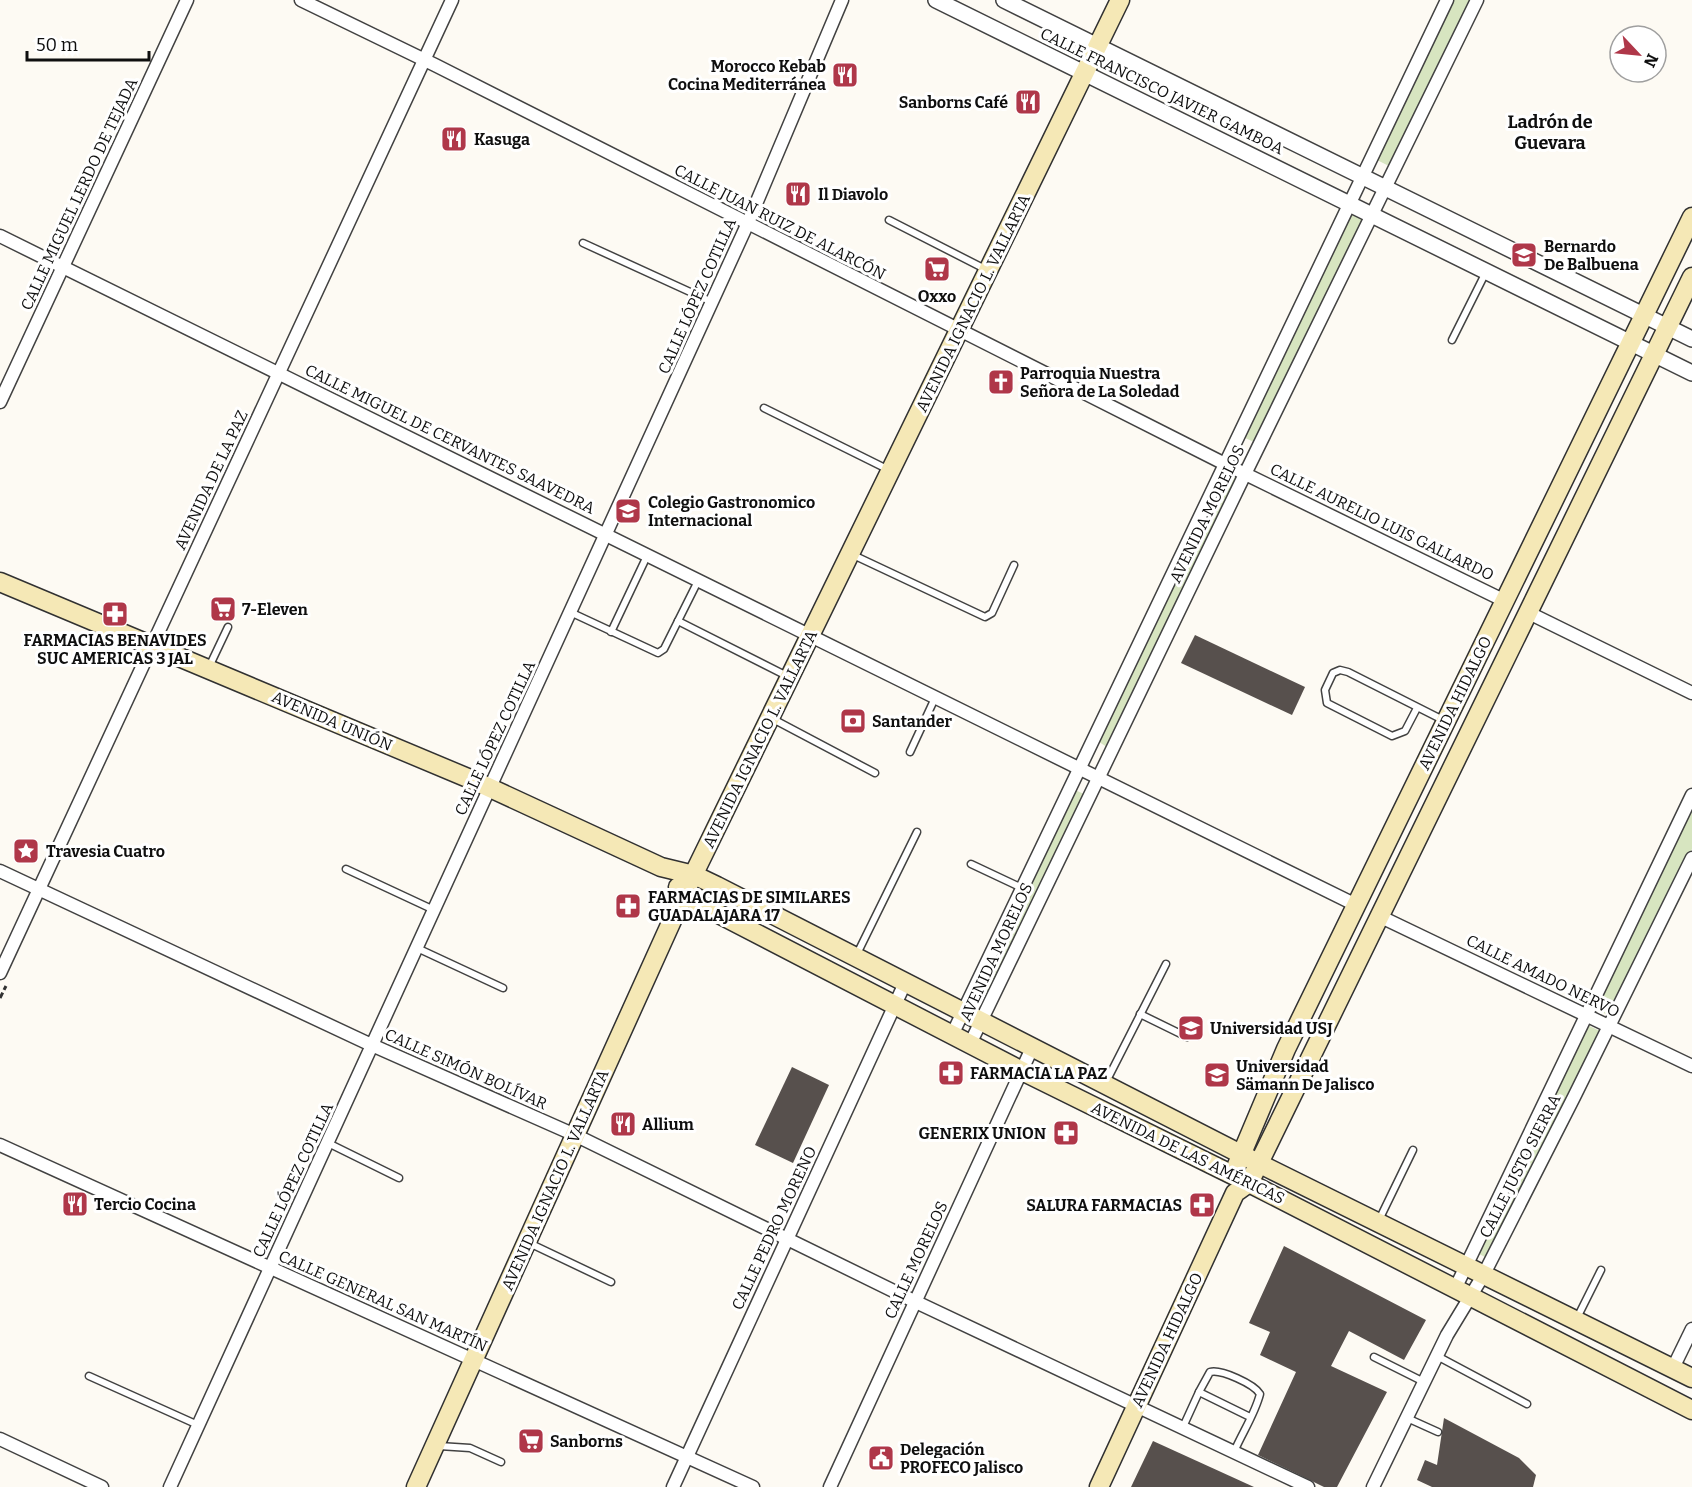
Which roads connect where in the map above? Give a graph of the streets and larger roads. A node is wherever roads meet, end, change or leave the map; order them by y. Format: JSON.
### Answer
{"nodes":[{"id":1,"x":187,"y":0,"type":"edge"},
{"id":2,"x":301,"y":0,"type":"edge"},
{"id":3,"x":452,"y":0,"type":"edge"},
{"id":4,"x":842,"y":0,"type":"edge"},
{"id":5,"x":936,"y":0,"type":"edge"},
{"id":6,"x":1120,"y":0,"type":"edge"},
{"id":7,"x":1447,"y":0,"type":"edge"},
{"id":8,"x":1478,"y":0,"type":"edge"},
{"id":9,"x":1009,"y":1,"type":"edge"},
{"id":10,"x":1098,"y":46,"type":"junction"},
{"id":11,"x":424,"y":60,"type":"junction"},
{"id":12,"x":1085,"y":73,"type":"junction"},
{"id":13,"x":1362,"y":177,"type":"junction"},
{"id":14,"x":1384,"y":188,"type":"junction"},
{"id":15,"x":1349,"y":203,"type":"junction"},
{"id":16,"x":1372,"y":214,"type":"junction"},
{"id":17,"x":1692,"y":218,"type":"edge"},
{"id":18,"x":747,"y":225,"type":"junction"},
{"id":19,"x":0,"y":236,"type":"edge"},
{"id":20,"x":63,"y":267,"type":"junction"},
{"id":21,"x":1692,"y":277,"type":"edge"},
{"id":22,"x":1644,"y":315,"type":"junction"},
{"id":23,"x":1668,"y":327,"type":"junction"},
{"id":24,"x":959,"y":331,"type":"junction"},
{"id":25,"x":1692,"y":339,"type":"edge"},
{"id":26,"x":1631,"y":343,"type":"junction"},
{"id":27,"x":1654,"y":354,"type":"junction"},
{"id":28,"x":279,"y":373,"type":"junction"},
{"id":29,"x":1692,"y":373,"type":"edge"},
{"id":30,"x":0,"y":402,"type":"edge"},
{"id":31,"x":1227,"y":465,"type":"junction"},
{"id":32,"x":1245,"y":474,"type":"junction"},
{"id":33,"x":606,"y":535,"type":"junction"},
{"id":34,"x":0,"y":582,"type":"edge"},
{"id":35,"x":1505,"y":601,"type":"junction"},
{"id":36,"x":1528,"y":613,"type":"junction"},
{"id":37,"x":810,"y":636,"type":"junction"},
{"id":38,"x":153,"y":645,"type":"junction"},
{"id":39,"x":1692,"y":693,"type":"edge"},
{"id":40,"x":1080,"y":770,"type":"junction"},
{"id":41,"x":1097,"y":778,"type":"junction"},
{"id":42,"x":490,"y":788,"type":"junction"},
{"id":43,"x":1692,"y":795,"type":"edge"},
{"id":44,"x":1692,"y":858,"type":"edge"},
{"id":45,"x":661,"y":867,"type":"junction"},
{"id":46,"x":0,"y":871,"type":"edge"},
{"id":47,"x":694,"y":875,"type":"junction"},
{"id":48,"x":39,"y":889,"type":"junction"},
{"id":49,"x":684,"y":894,"type":"junction"},
{"id":50,"x":1356,"y":905,"type":"junction"},
{"id":51,"x":1379,"y":916,"type":"junction"},
{"id":52,"x":0,"y":973,"type":"edge"},
{"id":53,"x":905,"y":983,"type":"junction"},
{"id":54,"x":895,"y":1005,"type":"junction"},
{"id":55,"x":962,"y":1013,"type":"junction"},
{"id":56,"x":1586,"y":1015,"type":"junction"},
{"id":57,"x":981,"y":1022,"type":"junction"},
{"id":58,"x":1610,"y":1027,"type":"junction"},
{"id":59,"x":952,"y":1035,"type":"junction"},
{"id":60,"x":970,"y":1044,"type":"junction"},
{"id":61,"x":372,"y":1046,"type":"junction"},
{"id":62,"x":1032,"y":1048,"type":"junction"},
{"id":63,"x":1692,"y":1066,"type":"edge"},
{"id":64,"x":1022,"y":1071,"type":"junction"},
{"id":65,"x":575,"y":1136,"type":"junction"},
{"id":66,"x":0,"y":1145,"type":"edge"},
{"id":67,"x":1242,"y":1154,"type":"junction"},
{"id":68,"x":1259,"y":1163,"type":"junction"},
{"id":69,"x":1239,"y":1184,"type":"junction"},
{"id":70,"x":787,"y":1239,"type":"junction"},
{"id":71,"x":1467,"y":1266,"type":"junction"},
{"id":72,"x":270,"y":1269,"type":"junction"},
{"id":73,"x":1484,"y":1274,"type":"junction"},
{"id":74,"x":1463,"y":1292,"type":"junction"},
{"id":75,"x":916,"y":1302,"type":"junction"},
{"id":76,"x":1692,"y":1329,"type":"edge"},
{"id":77,"x":474,"y":1360,"type":"junction"},
{"id":78,"x":1673,"y":1368,"type":"junction"},
{"id":79,"x":1692,"y":1378,"type":"edge"},
{"id":80,"x":1137,"y":1404,"type":"junction"},
{"id":81,"x":1692,"y":1410,"type":"edge"},
{"id":82,"x":0,"y":1439,"type":"edge"},
{"id":83,"x":687,"y":1456,"type":"junction"},
{"id":84,"x":102,"y":1487,"type":"edge"},
{"id":85,"x":170,"y":1487,"type":"edge"},
{"id":86,"x":416,"y":1487,"type":"edge"},
{"id":87,"x":673,"y":1487,"type":"edge"},
{"id":88,"x":753,"y":1487,"type":"edge"},
{"id":89,"x":830,"y":1487,"type":"edge"},
{"id":90,"x":1099,"y":1487,"type":"edge"},
{"id":91,"x":1308,"y":1487,"type":"edge"},
{"id":92,"x":1373,"y":1487,"type":"edge"}],
"edges":[{"from":1,"to":20,"type":"street","name":"CALLE MIGUEL LERDO DE TEJADA"},
{"from":2,"to":11,"type":"street","name":"CALLE JUAN RUIZ DE ALARCÓN"},
{"from":3,"to":11,"type":"street","name":"AVENIDA DE LA PAZ"},
{"from":4,"to":18,"type":"street","name":"CALLE LÓPEZ COTILLA"},
{"from":5,"to":12,"type":"street","name":"CALLE FRANCISCO JAVIER GAMBOA"},
{"from":6,"to":10,"type":"main road","name":"AVENIDA IGNACIO L. VALLARTA"},
{"from":7,"to":13,"type":"street","name":"AVENIDA MORELOS"},
{"from":8,"to":14,"type":"street","name":"AVENIDA MORELOS"},
{"from":9,"to":10,"type":"street","name":"CALLE FRANCISCO JAVIER GAMBOA"},
{"from":10,"to":12,"type":"main road","name":"AVENIDA IGNACIO L. VALLARTA"},
{"from":10,"to":13,"type":"street","name":"CALLE FRANCISCO JAVIER GAMBOA"},
{"from":11,"to":18,"type":"street","name":"CALLE JUAN RUIZ DE ALARCÓN"},
{"from":11,"to":28,"type":"street","name":"AVENIDA DE LA PAZ"},
{"from":12,"to":15,"type":"street","name":"CALLE FRANCISCO JAVIER GAMBOA"},
{"from":12,"to":24,"type":"main road","name":"AVENIDA IGNACIO L. VALLARTA"},
{"from":13,"to":14,"type":"street","name":"CALLE FRANCISCO JAVIER GAMBOA"},
{"from":13,"to":15,"type":"street","name":"AVENIDA MORELOS"},
{"from":14,"to":16,"type":"street","name":"AVENIDA MORELOS"},
{"from":14,"to":22,"type":"street","name":"CALLE FRANCISCO JAVIER GAMBOA"},
{"from":15,"to":16,"type":"street","name":"CALLE FRANCISCO JAVIER GAMBOA"},
{"from":15,"to":31,"type":"street","name":"AVENIDA MORELOS"},
{"from":16,"to":26,"type":"street","name":"CALLE FRANCISCO JAVIER GAMBOA"},
{"from":16,"to":32,"type":"street","name":"AVENIDA MORELOS"},
{"from":17,"to":22,"type":"main road","name":"AVENIDA HIDALGO"},
{"from":18,"to":24,"type":"street","name":"CALLE JUAN RUIZ DE ALARCÓN"},
{"from":18,"to":33,"type":"street","name":"CALLE LÓPEZ COTILLA"},
{"from":19,"to":20,"type":"street","name":"CALLE MIGUEL DE CERVANTES SAAVEDRA"},
{"from":20,"to":28,"type":"street","name":"CALLE MIGUEL DE CERVANTES SAAVEDRA"},
{"from":20,"to":30,"type":"street","name":"CALLE MIGUEL LERDO DE TEJADA"},
{"from":21,"to":23,"type":"main road","name":"AVENIDA HIDALGO"},
{"from":22,"to":23,"type":"street","name":"CALLE FRANCISCO JAVIER GAMBOA"},
{"from":22,"to":26,"type":"main road","name":"AVENIDA HIDALGO"},
{"from":23,"to":25,"type":"street","name":"CALLE FRANCISCO JAVIER GAMBOA"},
{"from":23,"to":27,"type":"main road","name":"AVENIDA HIDALGO"},
{"from":24,"to":31,"type":"street","name":"CALLE JUAN RUIZ DE ALARCÓN"},
{"from":24,"to":37,"type":"main road","name":"AVENIDA IGNACIO L. VALLARTA"},
{"from":26,"to":27,"type":"street","name":"CALLE FRANCISCO JAVIER GAMBOA"},
{"from":26,"to":35,"type":"main road","name":"AVENIDA HIDALGO"},
{"from":27,"to":29,"type":"street","name":"CALLE FRANCISCO JAVIER GAMBOA"},
{"from":27,"to":36,"type":"main road","name":"AVENIDA HIDALGO"},
{"from":28,"to":33,"type":"street","name":"CALLE MIGUEL DE CERVANTES SAAVEDRA"},
{"from":28,"to":38,"type":"street","name":"AVENIDA DE LA PAZ"},
{"from":31,"to":32,"type":"street","name":"CALLE JUAN RUIZ DE ALARCÓN"},
{"from":31,"to":40,"type":"street","name":"AVENIDA MORELOS"},
{"from":32,"to":35,"type":"street","name":"CALLE AURELIO LUIS GALLARDO"},
{"from":32,"to":41,"type":"street","name":"AVENIDA MORELOS"},
{"from":33,"to":37,"type":"street","name":"CALLE MIGUEL DE CERVANTES SAAVEDRA"},
{"from":33,"to":42,"type":"street","name":"CALLE LÓPEZ COTILLA"},
{"from":34,"to":38,"type":"main road","name":"AVENIDA UNIÓN"},
{"from":35,"to":50,"type":"main road","name":"AVENIDA HIDALGO"},
{"from":36,"to":39,"type":"street"},
{"from":36,"to":51,"type":"main road","name":"AVENIDA HIDALGO"},
{"from":37,"to":40,"type":"street","name":"CALLE MIGUEL DE CERVANTES SAAVEDRA"},
{"from":37,"to":47,"type":"main road","name":"AVENIDA IGNACIO L. VALLARTA"},
{"from":38,"to":42,"type":"main road","name":"AVENIDA UNIÓN"},
{"from":38,"to":48,"type":"street","name":"AVENIDA DE LA PAZ"},
{"from":40,"to":41,"type":"street"},
{"from":40,"to":55,"type":"street","name":"AVENIDA MORELOS"},
{"from":41,"to":50,"type":"street"},
{"from":41,"to":57,"type":"street","name":"AVENIDA MORELOS"},
{"from":42,"to":45,"type":"main road","name":"AVENIDA UNIÓN"},
{"from":42,"to":61,"type":"street","name":"CALLE LÓPEZ COTILLA"},
{"from":43,"to":56,"type":"street","name":"CALLE JUSTO SIERRA"},
{"from":44,"to":58,"type":"street","name":"CALLE JUSTO SIERRA"},
{"from":45,"to":47,"type":"main road","name":"AVENIDA UNIÓN"},
{"from":45,"to":49,"type":"main road","name":"AVENIDA UNIÓN"},
{"from":46,"to":48,"type":"street","name":"CALLE SIMÓN BOLÍVAR"},
{"from":47,"to":49,"type":"main road","name":"AVENIDA IGNACIO L. VALLARTA"},
{"from":47,"to":53,"type":"main road","name":"AVENIDA DE LAS AMÉRICAS"},
{"from":48,"to":52,"type":"street","name":"AVENIDA DE LA PAZ"},
{"from":48,"to":61,"type":"street","name":"CALLE SIMÓN BOLÍVAR"},
{"from":49,"to":54,"type":"main road","name":"AVENIDA DE LAS AMÉRICAS"},
{"from":49,"to":65,"type":"main road","name":"AVENIDA IGNACIO L. VALLARTA"},
{"from":50,"to":67,"type":"main road","name":"AVENIDA HIDALGO"},
{"from":51,"to":56,"type":"street","name":"CALLE AMADO NERVO"},
{"from":51,"to":68,"type":"main road","name":"AVENIDA HIDALGO"},
{"from":53,"to":54,"type":"street","name":"CALLE PEDRO MORENO"},
{"from":53,"to":55,"type":"main road","name":"AVENIDA DE LAS AMÉRICAS"},
{"from":54,"to":59,"type":"main road","name":"AVENIDA DE LAS AMÉRICAS"},
{"from":54,"to":70,"type":"street","name":"CALLE PEDRO MORENO"},
{"from":55,"to":57,"type":"main road","name":"AVENIDA DE LAS AMÉRICAS"},
{"from":55,"to":59,"type":"street","name":"AVENIDA MORELOS"},
{"from":56,"to":58,"type":"street","name":"CALLE AMADO NERVO"},
{"from":56,"to":71,"type":"street","name":"CALLE JUSTO SIERRA"},
{"from":57,"to":60,"type":"street","name":"AVENIDA MORELOS"},
{"from":57,"to":62,"type":"main road","name":"AVENIDA DE LAS AMÉRICAS"},
{"from":58,"to":63,"type":"street","name":"CALLE AMADO NERVO"},
{"from":58,"to":73,"type":"street","name":"CALLE JUSTO SIERRA"},
{"from":59,"to":60,"type":"main road","name":"AVENIDA DE LAS AMÉRICAS"},
{"from":60,"to":64,"type":"main road","name":"AVENIDA DE LAS AMÉRICAS"},
{"from":61,"to":65,"type":"street","name":"CALLE SIMÓN BOLÍVAR"},
{"from":61,"to":72,"type":"street","name":"CALLE LÓPEZ COTILLA"},
{"from":62,"to":64,"type":"street","name":"CALLE MORELOS"},
{"from":62,"to":67,"type":"main road","name":"AVENIDA DE LAS AMÉRICAS"},
{"from":64,"to":69,"type":"main road","name":"AVENIDA DE LAS AMÉRICAS"},
{"from":64,"to":75,"type":"street","name":"CALLE MORELOS"},
{"from":65,"to":70,"type":"street","name":"CALLE SIMÓN BOLÍVAR"},
{"from":65,"to":77,"type":"main road","name":"AVENIDA IGNACIO L. VALLARTA"},
{"from":66,"to":72,"type":"street","name":"CALLE GENERAL SAN MARTÍN"},
{"from":67,"to":68,"type":"main road","name":"AVENIDA DE LAS AMÉRICAS"},
{"from":67,"to":69,"type":"main road","name":"AVENIDA HIDALGO"},
{"from":68,"to":69,"type":"main road","name":"AVENIDA HIDALGO"},
{"from":68,"to":71,"type":"main road","name":"AVENIDA DE LAS AMÉRICAS"},
{"from":69,"to":74,"type":"main road","name":"AVENIDA DE LAS AMÉRICAS"},
{"from":69,"to":80,"type":"main road","name":"AVENIDA HIDALGO"},
{"from":70,"to":75,"type":"street","name":"CALLE SIMÓN BOLÍVAR"},
{"from":70,"to":83,"type":"street","name":"CALLE PEDRO MORENO"},
{"from":71,"to":73,"type":"main road","name":"AVENIDA DE LAS AMÉRICAS"},
{"from":71,"to":74,"type":"street","name":"CALLE JUSTO SIERRA"},
{"from":72,"to":77,"type":"street","name":"CALLE GENERAL SAN MARTÍN"},
{"from":72,"to":85,"type":"street","name":"CALLE LÓPEZ COTILLA"},
{"from":73,"to":74,"type":"street","name":"CALLE JUSTO SIERRA"},
{"from":73,"to":78,"type":"main road","name":"AVENIDA DE LAS AMÉRICAS"},
{"from":74,"to":81,"type":"main road","name":"AVENIDA DE LAS AMÉRICAS"},
{"from":74,"to":92,"type":"street","name":"CALLE JUSTO SIERRA"},
{"from":75,"to":80,"type":"street","name":"CALLE SIMÓN BOLÍVAR"},
{"from":75,"to":89,"type":"street","name":"CALLE MORELOS"},
{"from":76,"to":78,"type":"street"},
{"from":77,"to":83,"type":"street","name":"CALLE GENERAL SAN MARTÍN"},
{"from":77,"to":86,"type":"main road","name":"AVENIDA IGNACIO L. VALLARTA"},
{"from":78,"to":79,"type":"main road","name":"AVENIDA DE LAS AMÉRICAS"},
{"from":80,"to":90,"type":"main road","name":"AVENIDA HIDALGO"},
{"from":80,"to":91,"type":"street","name":"CALLE SIMÓN BOLÍVAR"},
{"from":82,"to":84,"type":"street"},
{"from":83,"to":87,"type":"street","name":"CALLE PEDRO MORENO"},
{"from":83,"to":88,"type":"street","name":"CALLE GENERAL SAN MARTÍN"}]}
